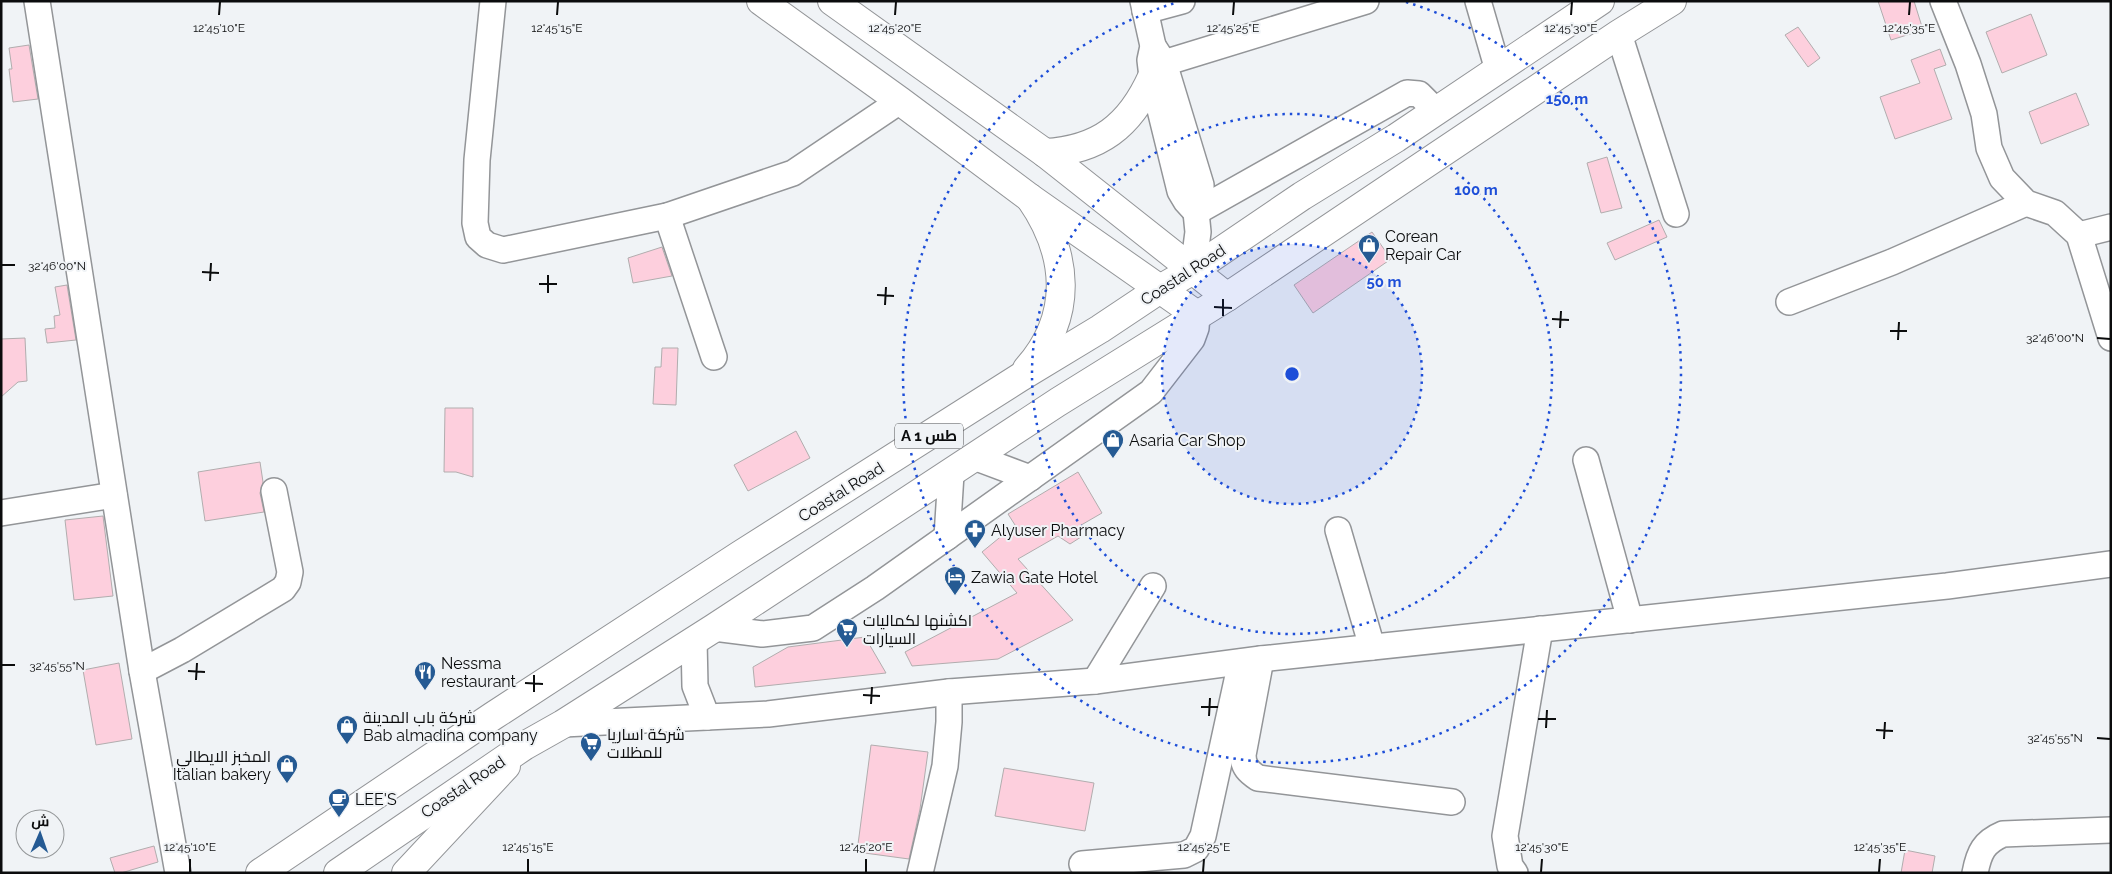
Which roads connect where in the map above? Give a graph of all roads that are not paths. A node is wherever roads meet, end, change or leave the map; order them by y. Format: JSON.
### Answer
{"nodes":[{"id":1,"x":37,"y":1,"type":"edge"},
{"id":2,"x":493,"y":1,"type":"edge"},
{"id":3,"x":761,"y":1,"type":"edge"},
{"id":4,"x":832,"y":1,"type":"edge"},
{"id":5,"x":1182,"y":1,"type":"edge"},
{"id":6,"x":1366,"y":1,"type":"edge"},
{"id":7,"x":1478,"y":1,"type":"edge"},
{"id":8,"x":1672,"y":1,"type":"edge"},
{"id":9,"x":1943,"y":1,"type":"edge"},
{"id":10,"x":1589,"y":4,"type":"edge"},
{"id":11,"x":1144,"y":6,"type":"edge"},
{"id":12,"x":1619,"y":34,"type":"junction"},
{"id":13,"x":1157,"y":62,"type":"junction"},
{"id":14,"x":1498,"y":70,"type":"junction"},
{"id":15,"x":900,"y":101,"type":"junction"},
{"id":16,"x":1436,"y":111,"type":"junction"},
{"id":17,"x":1045,"y":153,"type":"junction"},
{"id":18,"x":1030,"y":198,"type":"junction"},
{"id":19,"x":2026,"y":203,"type":"junction"},
{"id":20,"x":1196,"y":212,"type":"junction"},
{"id":21,"x":1676,"y":214,"type":"dead end"},
{"id":22,"x":667,"y":216,"type":"junction"},
{"id":23,"x":2111,"y":227,"type":"edge"},
{"id":24,"x":2079,"y":235,"type":"junction"},
{"id":25,"x":1194,"y":270,"type":"junction"},
{"id":26,"x":1160,"y":289,"type":"junction"},
{"id":27,"x":1227,"y":297,"type":"junction"},
{"id":28,"x":1789,"y":302,"type":"dead end"},
{"id":29,"x":1197,"y":315,"type":"junction"},
{"id":30,"x":2111,"y":338,"type":"edge"},
{"id":31,"x":714,"y":357,"type":"dead end"},
{"id":32,"x":1019,"y":378,"type":"junction"},
{"id":33,"x":974,"y":457,"type":"junction"},
{"id":34,"x":1586,"y":460,"type":"dead end"},
{"id":35,"x":951,"y":474,"type":"junction"},
{"id":36,"x":1030,"y":478,"type":"junction"},
{"id":37,"x":274,"y":491,"type":"dead end"},
{"id":38,"x":114,"y":494,"type":"junction"},
{"id":39,"x":1,"y":513,"type":"edge"},
{"id":40,"x":1338,"y":530,"type":"dead end"},
{"id":41,"x":947,"y":537,"type":"junction"},
{"id":42,"x":2111,"y":564,"type":"edge"},
{"id":43,"x":1153,"y":586,"type":"dead end"},
{"id":44,"x":1630,"y":620,"type":"junction"},
{"id":45,"x":1540,"y":629,"type":"junction"},
{"id":46,"x":704,"y":634,"type":"junction"},
{"id":47,"x":1372,"y":647,"type":"junction"},
{"id":48,"x":1251,"y":661,"type":"junction"},
{"id":49,"x":142,"y":671,"type":"junction"},
{"id":50,"x":1095,"y":681,"type":"junction"},
{"id":51,"x":948,"y":692,"type":"junction"},
{"id":52,"x":707,"y":717,"type":"junction"},
{"id":53,"x":563,"y":724,"type":"junction"},
{"id":54,"x":524,"y":746,"type":"junction"},
{"id":55,"x":1452,"y":802,"type":"dead end"},
{"id":56,"x":2111,"y":830,"type":"edge"},
{"id":57,"x":1082,"y":864,"type":"dead end"},
{"id":58,"x":178,"y":873,"type":"edge"},
{"id":59,"x":260,"y":873,"type":"edge"},
{"id":60,"x":338,"y":873,"type":"edge"},
{"id":61,"x":406,"y":873,"type":"edge"},
{"id":62,"x":920,"y":873,"type":"edge"},
{"id":63,"x":1515,"y":873,"type":"edge"},
{"id":64,"x":1975,"y":873,"type":"edge"}],
"edges":[{"from":1,"to":38,"type":"street"},
{"from":2,"to":22,"type":"street"},
{"from":3,"to":15,"type":"main road"},
{"from":4,"to":17,"type":"main road"},
{"from":5,"to":11,"type":"street"},
{"from":6,"to":13,"type":"street"},
{"from":7,"to":14,"type":"street"},
{"from":8,"to":12,"type":"main road","name":"Coastal Road","number":"A 1 طس"},
{"from":9,"to":19,"type":"street"},
{"from":10,"to":14,"type":"main road","name":"Coastal Road","number":"A 1 طس"},
{"from":11,"to":13,"type":"street"},
{"from":12,"to":21,"type":"street"},
{"from":12,"to":27,"type":"main road","name":"Coastal Road","number":"A 1 طس"},
{"from":13,"to":17,"type":"main road"},
{"from":13,"to":20,"type":"street"},
{"from":14,"to":16,"type":"main road","name":"Coastal Road","number":"A 1 طس"},
{"from":15,"to":18,"type":"main road"},
{"from":15,"to":22,"type":"street"},
{"from":16,"to":20,"type":"street"},
{"from":16,"to":25,"type":"main road","name":"Coastal Road","number":"A 1 طس"},
{"from":17,"to":25,"type":"main road"},
{"from":18,"to":26,"type":"main road"},
{"from":18,"to":32,"type":"main road"},
{"from":19,"to":24,"type":"street"},
{"from":19,"to":28,"type":"street"},
{"from":20,"to":25,"type":"street"},
{"from":22,"to":31,"type":"street"},
{"from":23,"to":24,"type":"street"},
{"from":24,"to":30,"type":"street"},
{"from":25,"to":26,"type":"main road","name":"Coastal Road","number":"A 1 طس"},
{"from":25,"to":27,"type":"main road"},
{"from":26,"to":29,"type":"main road"},
{"from":26,"to":32,"type":"main road","name":"Coastal Road","number":"A 1 طس"},
{"from":27,"to":29,"type":"main road","name":"Coastal Road","number":"A 1 طس"},
{"from":29,"to":33,"type":"main road","name":"Coastal Road","number":"A 1 طس"},
{"from":29,"to":36,"type":"street"},
{"from":32,"to":59,"type":"main road","name":"Coastal Road","number":"A 1 طس"},
{"from":33,"to":35,"type":"main road","name":"Coastal Road","number":"A 1 طس"},
{"from":33,"to":36,"type":"street"},
{"from":34,"to":44,"type":"street"},
{"from":35,"to":41,"type":"street"},
{"from":35,"to":46,"type":"main road","name":"Coastal Road","number":"A 1 طس"},
{"from":36,"to":41,"type":"street"},
{"from":37,"to":49,"type":"street"},
{"from":38,"to":39,"type":"street"},
{"from":38,"to":49,"type":"street"},
{"from":40,"to":47,"type":"street"},
{"from":41,"to":46,"type":"street"},
{"from":42,"to":44,"type":"street"},
{"from":43,"to":50,"type":"street"},
{"from":44,"to":45,"type":"street"},
{"from":45,"to":47,"type":"street"},
{"from":45,"to":63,"type":"street"},
{"from":46,"to":52,"type":"street"},
{"from":46,"to":53,"type":"main road","name":"Coastal Road","number":"A 1 طس"},
{"from":47,"to":48,"type":"street"},
{"from":48,"to":50,"type":"street"},
{"from":48,"to":55,"type":"street"},
{"from":48,"to":57,"type":"street"},
{"from":49,"to":58,"type":"street"},
{"from":50,"to":51,"type":"street"},
{"from":51,"to":52,"type":"street"},
{"from":51,"to":62,"type":"street"},
{"from":52,"to":53,"type":"street"},
{"from":53,"to":54,"type":"main road","name":"Coastal Road","number":"A 1 طس"},
{"from":54,"to":60,"type":"main road","name":"Coastal Road","number":"A 1 طس"},
{"from":54,"to":61,"type":"main road"},
{"from":56,"to":64,"type":"street"}]}
